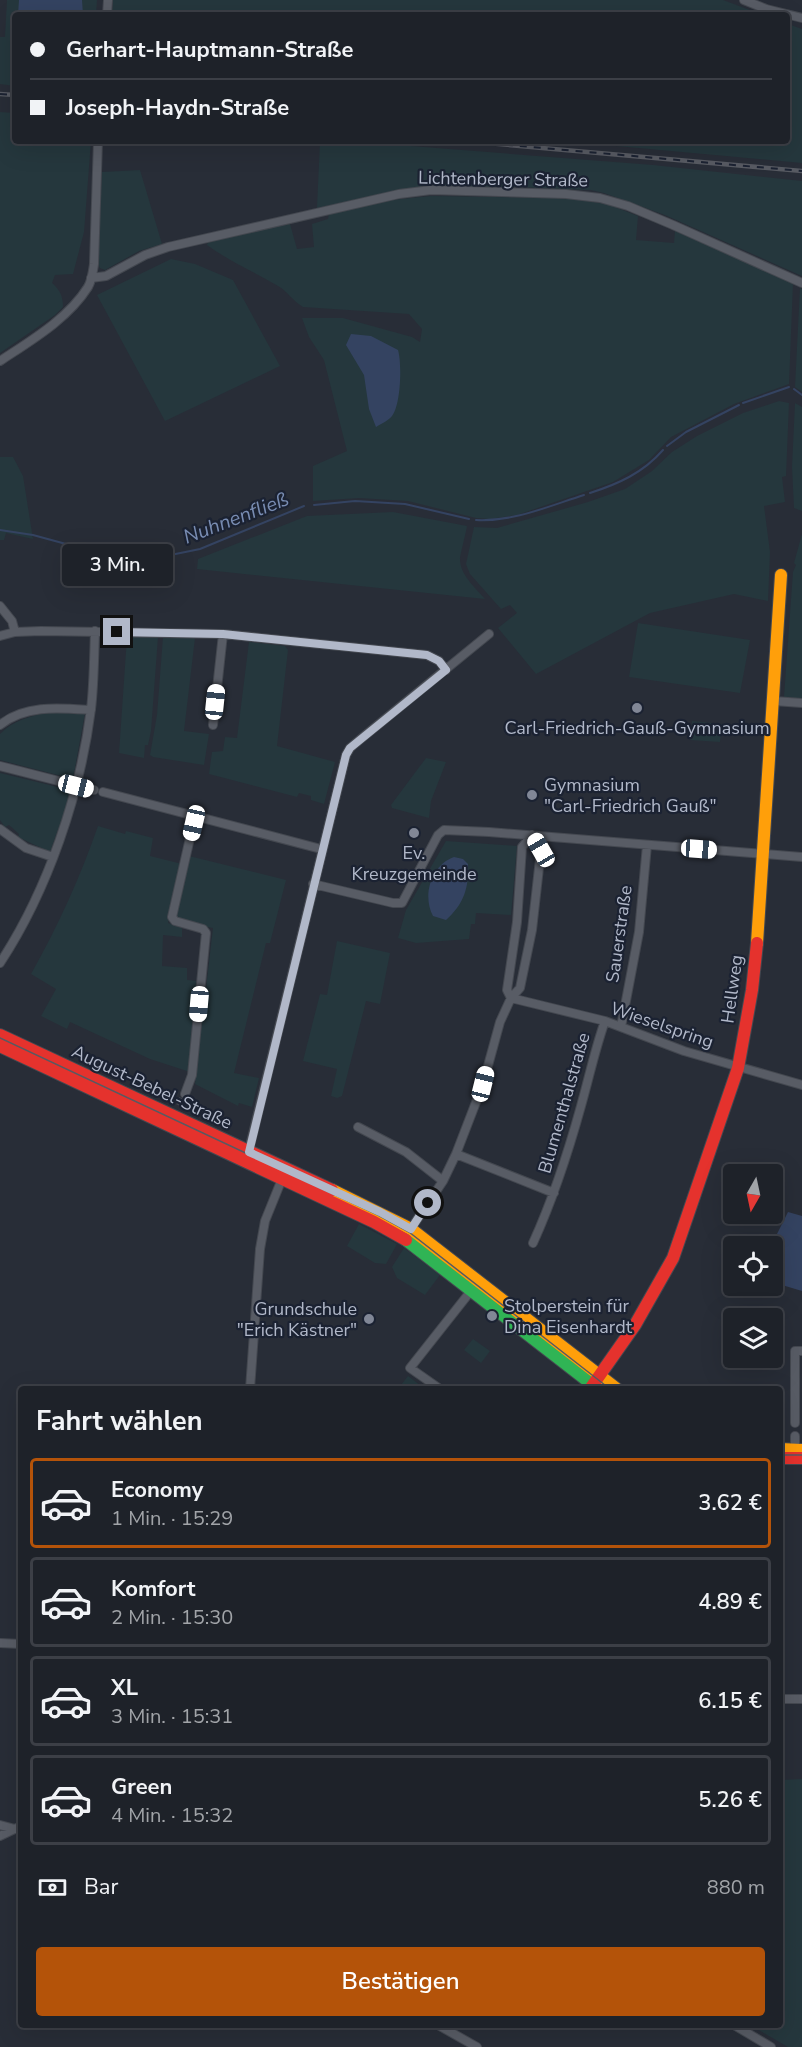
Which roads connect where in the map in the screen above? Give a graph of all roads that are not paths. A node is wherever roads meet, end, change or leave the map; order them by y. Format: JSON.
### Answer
{"nodes":[{"id":1,"x":744,"y":0,"type":"edge"},
{"id":2,"x":778,"y":12,"type":"edge"},
{"id":3,"x":98,"y":144,"type":"edge"},
{"id":4,"x":91,"y":278,"type":"junction"},
{"id":5,"x":802,"y":283,"type":"edge"},
{"id":6,"x":0,"y":360,"type":"edge"},
{"id":7,"x":781,"y":575,"type":"dead end"},
{"id":8,"x":0,"y":606,"type":"edge"},
{"id":9,"x":95,"y":631,"type":"junction"},
{"id":10,"x":15,"y":632,"type":"junction"},
{"id":11,"x":223,"y":634,"type":"junction"},
{"id":12,"x":489,"y":634,"type":"dead end"},
{"id":13,"x":0,"y":636,"type":"edge"},
{"id":14,"x":446,"y":670,"type":"junction"},
{"id":15,"x":774,"y":701,"type":"junction"},
{"id":16,"x":802,"y":703,"type":"edge"},
{"id":17,"x":91,"y":710,"type":"junction"},
{"id":18,"x":0,"y":725,"type":"edge"},
{"id":19,"x":213,"y":725,"type":"dead end"},
{"id":20,"x":0,"y":766,"type":"edge"},
{"id":21,"x":76,"y":786,"type":"junction"},
{"id":22,"x":195,"y":816,"type":"junction"},
{"id":23,"x":0,"y":829,"type":"edge"},
{"id":24,"x":532,"y":835,"type":"junction"},
{"id":25,"x":647,"y":845,"type":"junction"},
{"id":26,"x":321,"y":849,"type":"junction"},
{"id":27,"x":763,"y":854,"type":"junction"},
{"id":28,"x":53,"y":857,"type":"junction"},
{"id":29,"x":802,"y":857,"type":"edge"},
{"id":30,"x":313,"y":884,"type":"junction"},
{"id":31,"x":0,"y":963,"type":"edge"},
{"id":32,"x":511,"y":998,"type":"junction"},
{"id":33,"x":605,"y":1021,"type":"junction"},
{"id":34,"x":621,"y":1027,"type":"junction"},
{"id":35,"x":0,"y":1035,"type":"edge"},
{"id":36,"x":0,"y":1046,"type":"edge"},
{"id":37,"x":738,"y":1068,"type":"junction"},
{"id":38,"x":802,"y":1084,"type":"edge"},
{"id":39,"x":185,"y":1094,"type":"tunnel mouth"},
{"id":40,"x":175,"y":1116,"type":"junction"},
{"id":41,"x":358,"y":1127,"type":"dead end"},
{"id":42,"x":456,"y":1154,"type":"junction"},
{"id":43,"x":247,"y":1157,"type":"junction"},
{"id":44,"x":284,"y":1174,"type":"junction"},
{"id":45,"x":443,"y":1181,"type":"junction"},
{"id":46,"x":554,"y":1193,"type":"junction"},
{"id":47,"x":408,"y":1234,"type":"junction"},
{"id":48,"x":533,"y":1243,"type":"dead end"},
{"id":49,"x":474,"y":1286,"type":"junction"},
{"id":50,"x":799,"y":1351,"type":"edge"},
{"id":51,"x":595,"y":1385,"type":"edge"},
{"id":52,"x":250,"y":1386,"type":"edge"},
{"id":53,"x":436,"y":1386,"type":"edge"},
{"id":54,"x":795,"y":1423,"type":"dead end"},
{"id":55,"x":795,"y":1436,"type":"dead end"},
{"id":56,"x":783,"y":1450,"type":"edge"},
{"id":57,"x":798,"y":1454,"type":"edge"},
{"id":58,"x":783,"y":1457,"type":"edge"},
{"id":59,"x":0,"y":1642,"type":"edge"},
{"id":60,"x":18,"y":1644,"type":"edge"},
{"id":61,"x":783,"y":1699,"type":"edge"},
{"id":62,"x":802,"y":1699,"type":"edge"},
{"id":63,"x":0,"y":1825,"type":"edge"},
{"id":64,"x":18,"y":1827,"type":"edge"},
{"id":65,"x":0,"y":1836,"type":"edge"},
{"id":66,"x":443,"y":2028,"type":"edge"},
{"id":67,"x":739,"y":2028,"type":"edge"},
{"id":68,"x":477,"y":2047,"type":"edge"},
{"id":69,"x":771,"y":2047,"type":"edge"}],
"edges":[{"from":1,"to":2,"type":"street"},
{"from":3,"to":4,"type":"street"},
{"from":4,"to":5,"type":"street","name":"Lichtenberger Straße"},
{"from":4,"to":6,"type":"street"},
{"from":7,"to":15,"type":"street","name":"Hellweg"},
{"from":8,"to":10,"type":"street"},
{"from":9,"to":10,"type":"street"},
{"from":9,"to":11,"type":"street"},
{"from":9,"to":17,"type":"street"},
{"from":10,"to":13,"type":"street"},
{"from":11,"to":14,"type":"street"},
{"from":11,"to":19,"type":"street"},
{"from":12,"to":14,"type":"street"},
{"from":14,"to":26,"type":"street"},
{"from":15,"to":16,"type":"street"},
{"from":15,"to":27,"type":"street","name":"Hellweg"},
{"from":17,"to":18,"type":"street"},
{"from":17,"to":21,"type":"street"},
{"from":20,"to":21,"type":"street"},
{"from":21,"to":22,"type":"street"},
{"from":21,"to":28,"type":"street"},
{"from":22,"to":26,"type":"street"},
{"from":22,"to":39,"type":"street"},
{"from":23,"to":28,"type":"street"},
{"from":24,"to":25,"type":"street"},
{"from":24,"to":30,"type":"street"},
{"from":24,"to":32,"type":"street"},
{"from":24,"to":32,"type":"street"},
{"from":25,"to":27,"type":"street"},
{"from":25,"to":34,"type":"street","name":"Sauerstraße"},
{"from":26,"to":30,"type":"street"},
{"from":27,"to":29,"type":"street"},
{"from":27,"to":37,"type":"street","name":"Hellweg"},
{"from":28,"to":31,"type":"street"},
{"from":30,"to":43,"type":"street"},
{"from":32,"to":33,"type":"street","name":"Wieselspring"},
{"from":32,"to":42,"type":"street"},
{"from":33,"to":34,"type":"street","name":"Wieselspring"},
{"from":33,"to":46,"type":"street","name":"Blumenthalstraße"},
{"from":34,"to":37,"type":"street","name":"Wieselspring"},
{"from":35,"to":40,"type":"street","name":"August-Bebel-Straße"},
{"from":36,"to":40,"type":"street","name":"August-Bebel-Straße"},
{"from":37,"to":38,"type":"street","name":"Wieselspring"},
{"from":37,"to":51,"type":"street","name":"Hellweg"},
{"from":40,"to":43,"type":"street","name":"August-Bebel-Straße"},
{"from":41,"to":45,"type":"street"},
{"from":42,"to":45,"type":"street"},
{"from":42,"to":46,"type":"street","name":"Blumenthalstraße"},
{"from":43,"to":44,"type":"street","name":"August-Bebel-Straße"},
{"from":44,"to":47,"type":"street","name":"August-Bebel-Straße"},
{"from":44,"to":52,"type":"street"},
{"from":45,"to":47,"type":"street"},
{"from":46,"to":48,"type":"street","name":"Blumenthalstraße"},
{"from":47,"to":49,"type":"street","name":"August-Bebel-Straße"},
{"from":49,"to":51,"type":"street","name":"August-Bebel-Straße"},
{"from":49,"to":53,"type":"street"},
{"from":50,"to":54,"type":"street"},
{"from":55,"to":57,"type":"street"},
{"from":56,"to":57,"type":"street"},
{"from":57,"to":58,"type":"street"},
{"from":59,"to":60,"type":"street"},
{"from":61,"to":62,"type":"street"},
{"from":63,"to":64,"type":"street"},
{"from":64,"to":65,"type":"street"},
{"from":66,"to":68,"type":"street"},
{"from":67,"to":69,"type":"street"}]}
